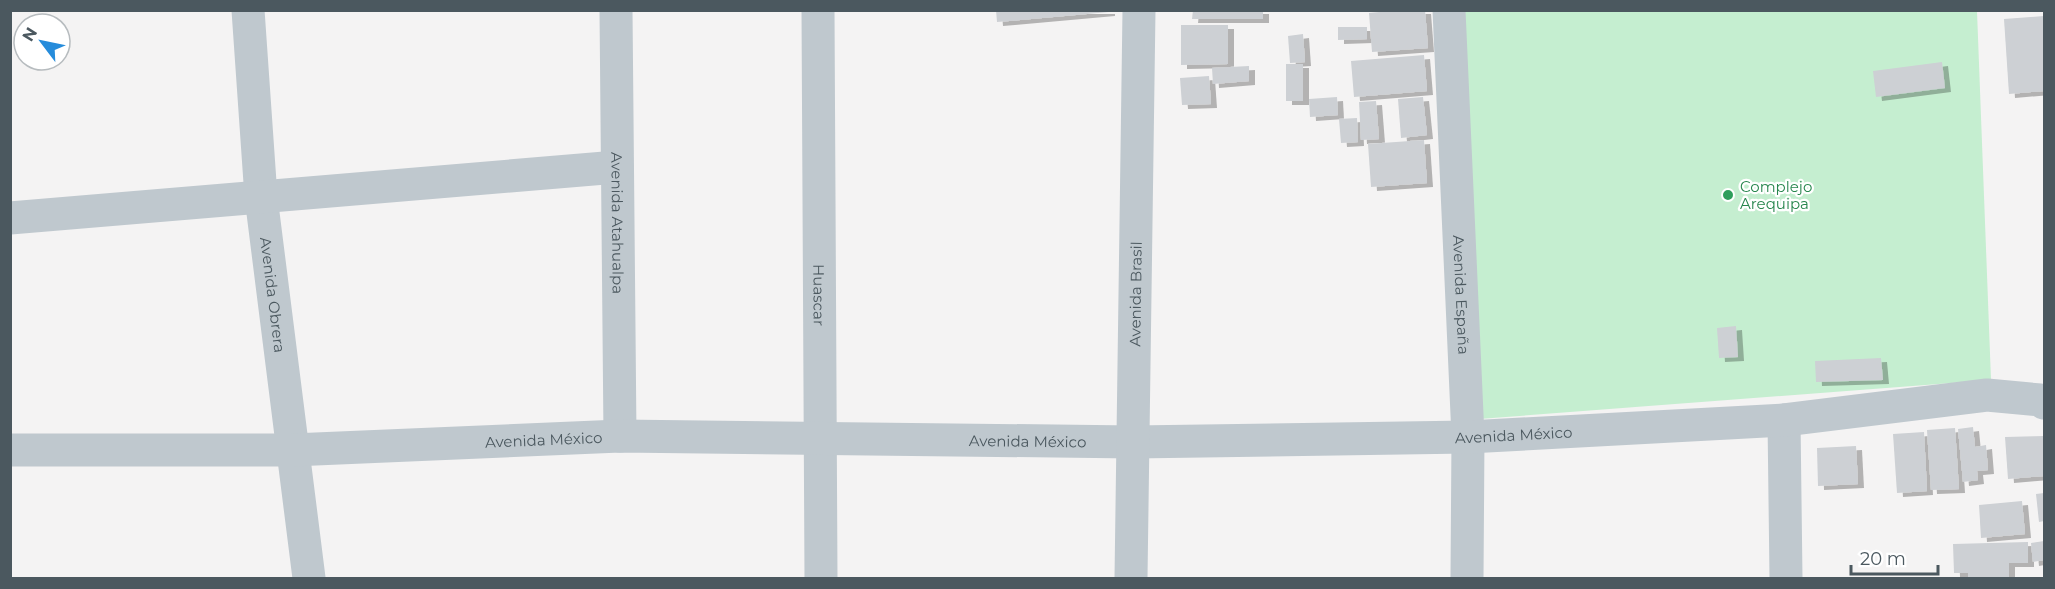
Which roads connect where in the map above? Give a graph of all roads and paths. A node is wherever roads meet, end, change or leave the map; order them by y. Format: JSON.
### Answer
{"nodes":[{"id":1,"x":248,"y":10,"type":"edge"},
{"id":2,"x":616,"y":10,"type":"edge"},
{"id":3,"x":819,"y":10,"type":"edge"},
{"id":4,"x":1139,"y":10,"type":"edge"},
{"id":5,"x":1449,"y":10,"type":"edge"},
{"id":6,"x":617,"y":167,"type":"junction"},
{"id":7,"x":261,"y":197,"type":"junction"},
{"id":8,"x":10,"y":218,"type":"edge"},
{"id":9,"x":2044,"y":403,"type":"edge"},
{"id":10,"x":1784,"y":420,"type":"junction"},
{"id":11,"x":620,"y":436,"type":"junction"},
{"id":12,"x":1468,"y":437,"type":"junction"},
{"id":13,"x":821,"y":438,"type":"junction"},
{"id":14,"x":1134,"y":442,"type":"junction"},
{"id":15,"x":10,"y":450,"type":"edge"},
{"id":16,"x":292,"y":450,"type":"junction"},
{"id":17,"x":309,"y":579,"type":"edge"},
{"id":18,"x":821,"y":579,"type":"edge"},
{"id":19,"x":1131,"y":579,"type":"edge"},
{"id":20,"x":1467,"y":579,"type":"edge"},
{"id":21,"x":1786,"y":579,"type":"edge"}],
"edges":[{"from":1,"to":7,"type":"street","name":"Avenida Obrera"},
{"from":2,"to":6,"type":"street","name":"Avenida Atahualpa"},
{"from":3,"to":13,"type":"street","name":"Huascar"},
{"from":4,"to":14,"type":"street","name":"Avenida Brasil"},
{"from":5,"to":12,"type":"street","name":"Avenida España"},
{"from":6,"to":7,"type":"street"},
{"from":6,"to":11,"type":"street","name":"Avenida Atahualpa"},
{"from":7,"to":8,"type":"street"},
{"from":7,"to":16,"type":"street","name":"Avenida Obrera"},
{"from":9,"to":10,"type":"street","name":"Avenida México"},
{"from":10,"to":12,"type":"street","name":"Avenida México"},
{"from":10,"to":21,"type":"street"},
{"from":11,"to":13,"type":"street","name":"Avenida México"},
{"from":11,"to":16,"type":"street","name":"Avenida México"},
{"from":12,"to":14,"type":"street","name":"Avenida México"},
{"from":12,"to":20,"type":"street","name":"Avenida España"},
{"from":13,"to":14,"type":"street","name":"Avenida México"},
{"from":13,"to":18,"type":"street","name":"Huascar"},
{"from":14,"to":19,"type":"street","name":"Avenida Brasil"},
{"from":15,"to":16,"type":"street","name":"Avenida México"},
{"from":16,"to":17,"type":"street","name":"Avenida Obrera"}]}
